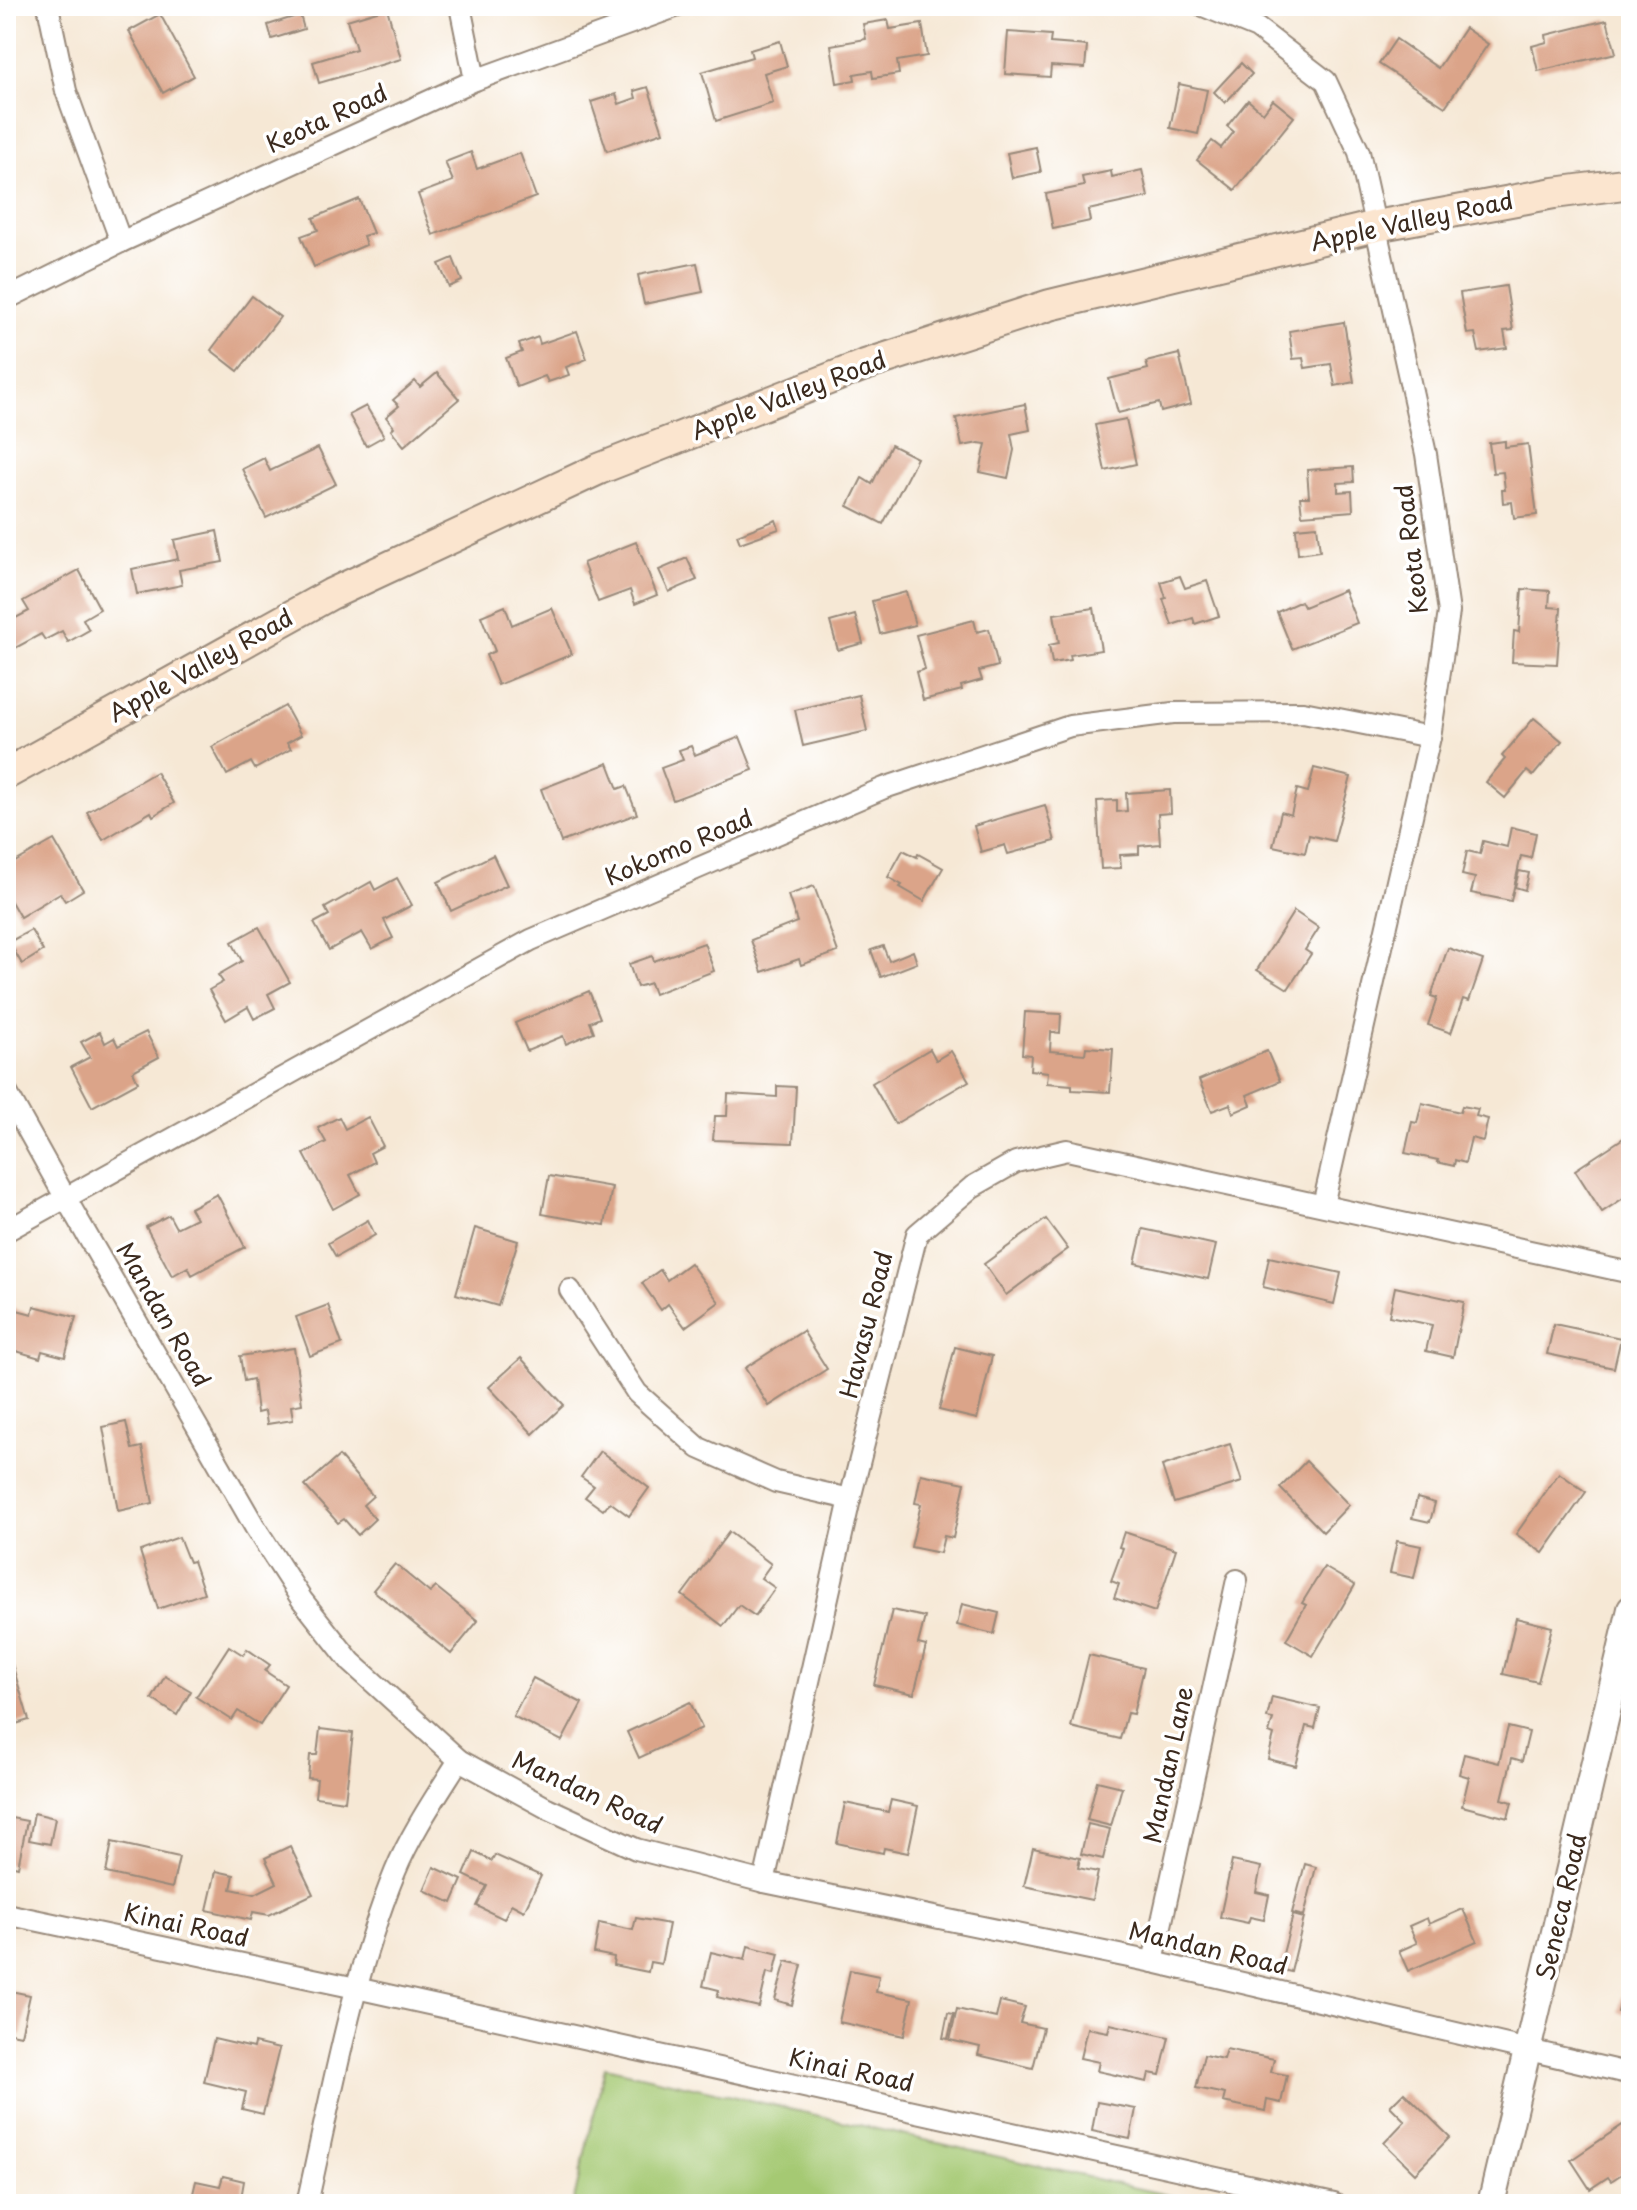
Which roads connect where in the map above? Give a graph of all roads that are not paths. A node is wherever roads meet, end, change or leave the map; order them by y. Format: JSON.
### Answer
{"nodes":[{"id":1,"x":48,"y":6,"type":"edge"},
{"id":2,"x":460,"y":6,"type":"edge"},
{"id":3,"x":678,"y":6,"type":"edge"},
{"id":4,"x":1203,"y":6,"type":"edge"},
{"id":5,"x":475,"y":80,"type":"junction"},
{"id":6,"x":1631,"y":183,"type":"edge"},
{"id":7,"x":1376,"y":226,"type":"junction"},
{"id":8,"x":121,"y":242,"type":"junction"},
{"id":9,"x":6,"y":299,"type":"edge"},
{"id":10,"x":1430,"y":737,"type":"junction"},
{"id":11,"x":6,"y":774,"type":"edge"},
{"id":12,"x":6,"y":1091,"type":"edge"},
{"id":13,"x":65,"y":1197,"type":"junction"},
{"id":14,"x":1323,"y":1205,"type":"junction"},
{"id":15,"x":6,"y":1231,"type":"edge"},
{"id":16,"x":1631,"y":1273,"type":"edge"},
{"id":17,"x":570,"y":1290,"type":"dead end"},
{"id":18,"x":850,"y":1499,"type":"junction"},
{"id":19,"x":1237,"y":1580,"type":"dead end"},
{"id":20,"x":1631,"y":1609,"type":"edge"},
{"id":21,"x":459,"y":1760,"type":"junction"},
{"id":22,"x":764,"y":1882,"type":"junction"},
{"id":23,"x":6,"y":1914,"type":"edge"},
{"id":24,"x":1153,"y":1962,"type":"junction"},
{"id":25,"x":356,"y":1988,"type":"junction"},
{"id":26,"x":1528,"y":2051,"type":"junction"},
{"id":27,"x":1631,"y":2074,"type":"edge"},
{"id":28,"x":307,"y":2204,"type":"edge"},
{"id":29,"x":1334,"y":2204,"type":"edge"},
{"id":30,"x":1491,"y":2204,"type":"edge"}],
"edges":[{"from":1,"to":8,"type":"street"},
{"from":2,"to":5,"type":"street"},
{"from":3,"to":5,"type":"street","name":"Keota Road"},
{"from":4,"to":7,"type":"street","name":"Keota Road"},
{"from":5,"to":8,"type":"street","name":"Keota Road"},
{"from":6,"to":7,"type":"main road","name":"Apple Valley Road"},
{"from":7,"to":10,"type":"street","name":"Keota Road"},
{"from":7,"to":11,"type":"main road","name":"Apple Valley Road"},
{"from":8,"to":9,"type":"street","name":"Keota Road"},
{"from":10,"to":13,"type":"street","name":"Kokomo Road"},
{"from":10,"to":14,"type":"street","name":"Keota Road"},
{"from":12,"to":13,"type":"street","name":"Mandan Road"},
{"from":13,"to":15,"type":"street","name":"Kokomo Road"},
{"from":13,"to":21,"type":"street","name":"Mandan Road"},
{"from":14,"to":16,"type":"street","name":"Havasu Road"},
{"from":14,"to":18,"type":"street","name":"Havasu Road"},
{"from":17,"to":18,"type":"street"},
{"from":18,"to":22,"type":"street","name":"Havasu Road"},
{"from":19,"to":24,"type":"street","name":"Mandan Lane"},
{"from":20,"to":26,"type":"street","name":"Seneca Road"},
{"from":21,"to":22,"type":"street","name":"Mandan Road"},
{"from":21,"to":25,"type":"street"},
{"from":22,"to":24,"type":"street","name":"Mandan Road"},
{"from":23,"to":25,"type":"street","name":"Kinai Road"},
{"from":24,"to":26,"type":"street","name":"Mandan Road"},
{"from":25,"to":28,"type":"street"},
{"from":25,"to":29,"type":"street","name":"Kinai Road"},
{"from":26,"to":27,"type":"street","name":"Mandan Road"},
{"from":26,"to":30,"type":"street","name":"Seneca Road"}]}
